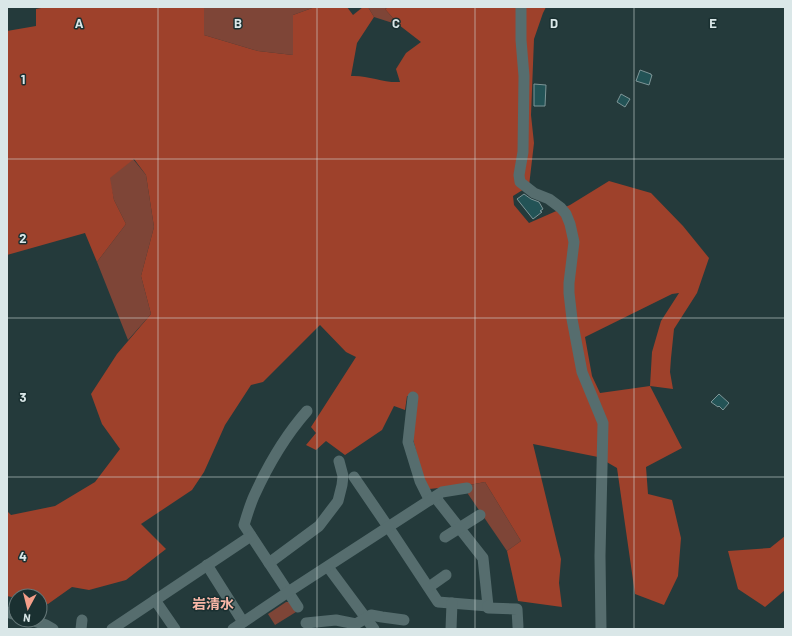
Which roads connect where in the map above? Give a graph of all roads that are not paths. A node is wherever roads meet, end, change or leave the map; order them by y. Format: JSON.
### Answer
{"nodes":[{"id":1,"x":521,"y":7,"type":"edge"},
{"id":2,"x":413,"y":397,"type":"dead end"},
{"id":3,"x":307,"y":411,"type":"dead end"},
{"id":4,"x":338,"y":461,"type":"dead end"},
{"id":5,"x":354,"y":477,"type":"dead end"},
{"id":6,"x":467,"y":488,"type":"dead end"},
{"id":7,"x":432,"y":499,"type":"junction"},
{"id":8,"x":480,"y":515,"type":"dead end"},
{"id":9,"x":388,"y":527,"type":"junction"},
{"id":10,"x":460,"y":528,"type":"junction"},
{"id":11,"x":251,"y":536,"type":"junction"},
{"id":12,"x":445,"y":537,"type":"dead end"},
{"id":13,"x":270,"y":562,"type":"junction"},
{"id":14,"x":207,"y":565,"type":"junction"},
{"id":15,"x":328,"y":567,"type":"junction"},
{"id":16,"x":446,"y":575,"type":"dead end"},
{"id":17,"x":428,"y":587,"type":"junction"},
{"id":18,"x":288,"y":592,"type":"junction"},
{"id":19,"x":155,"y":600,"type":"junction"},
{"id":20,"x":452,"y":603,"type":"junction"},
{"id":21,"x":488,"y":606,"type":"junction"},
{"id":22,"x":298,"y":608,"type":"dead end"},
{"id":23,"x":366,"y":618,"type":"junction"},
{"id":24,"x":404,"y":620,"type":"dead end"},
{"id":25,"x":243,"y":622,"type":"junction"},
{"id":26,"x":306,"y":623,"type":"dead end"},
{"id":27,"x":518,"y":627,"type":"dead end"},
{"id":28,"x":112,"y":629,"type":"edge"},
{"id":29,"x":175,"y":629,"type":"edge"},
{"id":30,"x":233,"y":629,"type":"edge"},
{"id":31,"x":374,"y":629,"type":"edge"},
{"id":32,"x":451,"y":629,"type":"edge"},
{"id":33,"x":601,"y":629,"type":"edge"}],
"edges":[{"from":1,"to":33,"type":"street"},
{"from":2,"to":7,"type":"street"},
{"from":3,"to":11,"type":"street"},
{"from":4,"to":13,"type":"street"},
{"from":5,"to":9,"type":"street"},
{"from":6,"to":7,"type":"street"},
{"from":7,"to":9,"type":"street"},
{"from":7,"to":10,"type":"street"},
{"from":8,"to":10,"type":"street"},
{"from":9,"to":15,"type":"street"},
{"from":9,"to":17,"type":"street"},
{"from":10,"to":12,"type":"street"},
{"from":10,"to":21,"type":"street"},
{"from":11,"to":13,"type":"street"},
{"from":11,"to":14,"type":"street"},
{"from":13,"to":18,"type":"street"},
{"from":14,"to":19,"type":"street"},
{"from":14,"to":25,"type":"street"},
{"from":15,"to":18,"type":"street"},
{"from":15,"to":23,"type":"street"},
{"from":16,"to":17,"type":"street"},
{"from":17,"to":20,"type":"street"},
{"from":18,"to":22,"type":"street"},
{"from":18,"to":25,"type":"street"},
{"from":19,"to":28,"type":"street"},
{"from":19,"to":29,"type":"street"},
{"from":20,"to":21,"type":"street"},
{"from":20,"to":32,"type":"street"},
{"from":21,"to":27,"type":"street"},
{"from":23,"to":24,"type":"street"},
{"from":23,"to":26,"type":"street"},
{"from":23,"to":31,"type":"street"},
{"from":25,"to":30,"type":"street"}]}
